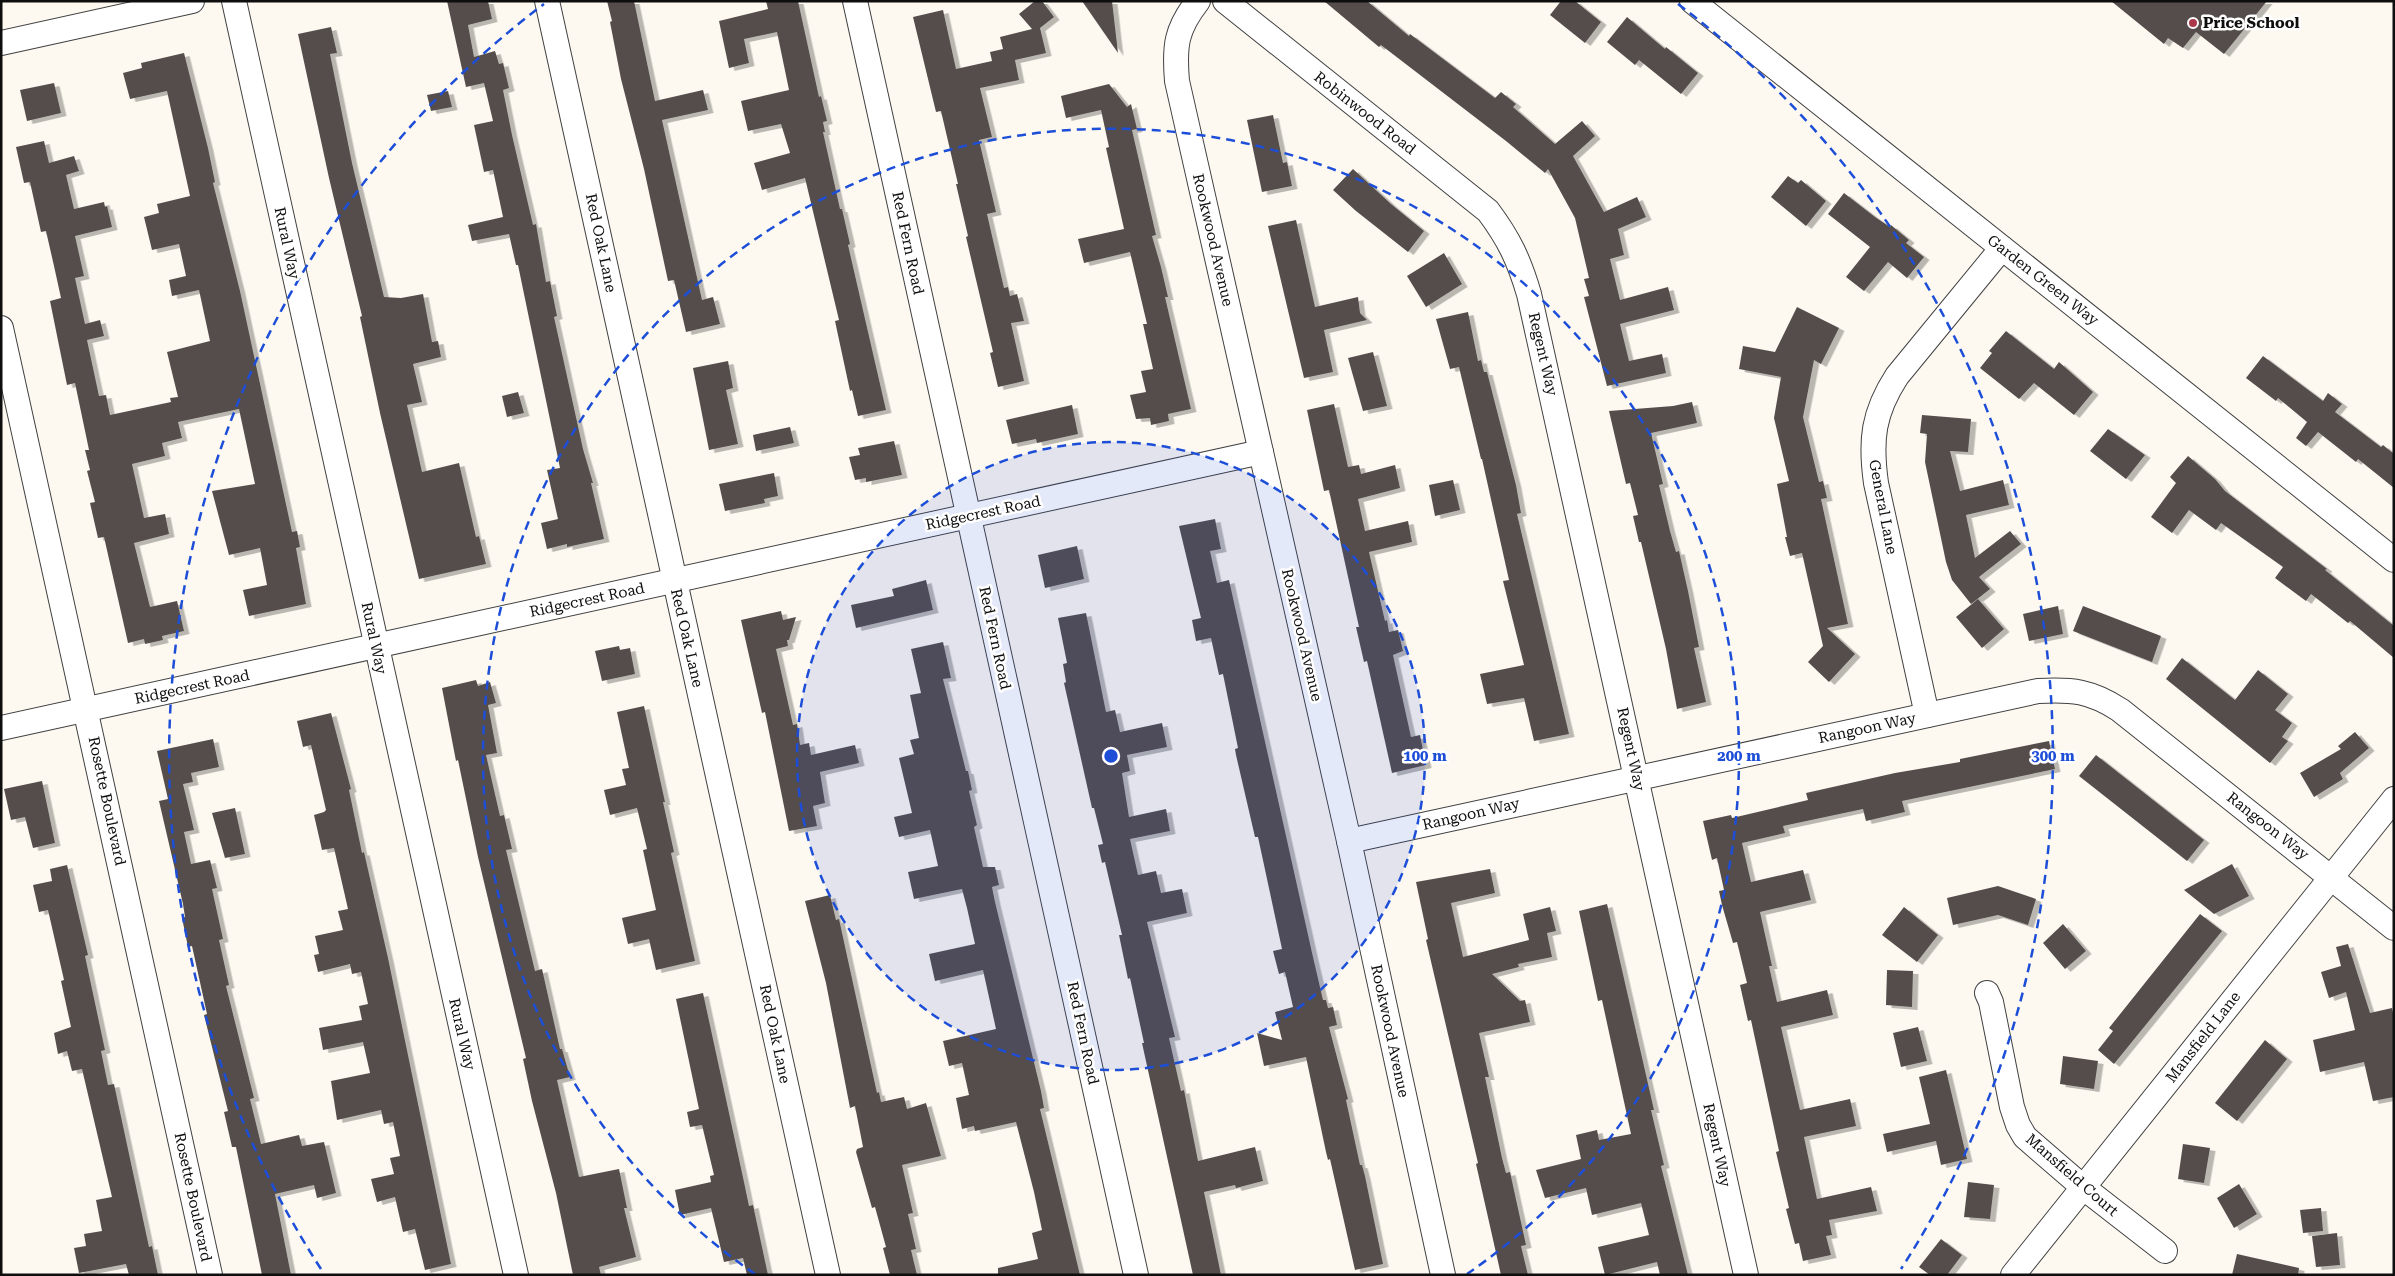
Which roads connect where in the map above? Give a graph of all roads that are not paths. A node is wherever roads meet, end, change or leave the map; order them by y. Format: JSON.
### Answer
{"nodes":[{"id":1,"x":192,"y":1,"type":"edge"},
{"id":2,"x":234,"y":1,"type":"edge"},
{"id":3,"x":548,"y":1,"type":"edge"},
{"id":4,"x":855,"y":1,"type":"edge"},
{"id":5,"x":1198,"y":1,"type":"edge"},
{"id":6,"x":1225,"y":1,"type":"edge"},
{"id":7,"x":1692,"y":1,"type":"edge"},
{"id":8,"x":1,"y":43,"type":"edge"},
{"id":9,"x":1501,"y":228,"type":"joint"},
{"id":10,"x":2002,"y":248,"type":"junction"},
{"id":11,"x":3,"y":342,"type":"edge"},
{"id":12,"x":1261,"y":452,"type":"junction"},
{"id":13,"x":968,"y":516,"type":"junction"},
{"id":14,"x":2394,"y":560,"type":"edge"},
{"id":15,"x":674,"y":580,"type":"junction"},
{"id":16,"x":375,"y":647,"type":"junction"},
{"id":17,"x":87,"y":710,"type":"junction"},
{"id":18,"x":1927,"y":715,"type":"junction"},
{"id":19,"x":1,"y":728,"type":"edge"},
{"id":20,"x":1637,"y":777,"type":"junction"},
{"id":21,"x":2394,"y":799,"type":"edge"},
{"id":22,"x":1349,"y":841,"type":"junction"},
{"id":23,"x":2331,"y":876,"type":"junction"},
{"id":24,"x":2394,"y":928,"type":"edge"},
{"id":25,"x":1986,"y":993,"type":"dead end"},
{"id":26,"x":2084,"y":1188,"type":"junction"},
{"id":27,"x":2165,"y":1251,"type":"dead end"},
{"id":28,"x":210,"y":1275,"type":"edge"},
{"id":29,"x":516,"y":1275,"type":"edge"},
{"id":30,"x":828,"y":1275,"type":"edge"},
{"id":31,"x":1136,"y":1275,"type":"edge"},
{"id":32,"x":1443,"y":1275,"type":"edge"},
{"id":33,"x":1746,"y":1275,"type":"edge"},
{"id":34,"x":2013,"y":1275,"type":"edge"}],
"edges":[{"from":1,"to":8,"type":"street"},
{"from":2,"to":16,"type":"street","name":"Rural Way"},
{"from":3,"to":15,"type":"street","name":"Red Oak Lane"},
{"from":4,"to":13,"type":"street","name":"Red Fern Road"},
{"from":5,"to":12,"type":"street","name":"Rookwood Avenue"},
{"from":6,"to":9,"type":"street","name":"Robinwood Road"},
{"from":7,"to":10,"type":"street","name":"Garden Green Way"},
{"from":9,"to":20,"type":"street","name":"Regent Way"},
{"from":10,"to":14,"type":"street","name":"Garden Green Way"},
{"from":10,"to":18,"type":"street","name":"General Lane"},
{"from":11,"to":17,"type":"street","name":"Rosette Boulevard"},
{"from":12,"to":13,"type":"street","name":"Ridgecrest Road"},
{"from":12,"to":22,"type":"street","name":"Rookwood Avenue"},
{"from":13,"to":15,"type":"street","name":"Ridgecrest Road"},
{"from":13,"to":31,"type":"street","name":"Red Fern Road"},
{"from":15,"to":16,"type":"street","name":"Ridgecrest Road"},
{"from":15,"to":30,"type":"street","name":"Red Oak Lane"},
{"from":16,"to":17,"type":"street","name":"Ridgecrest Road"},
{"from":16,"to":29,"type":"street","name":"Rural Way"},
{"from":17,"to":19,"type":"street","name":"Ridgecrest Road"},
{"from":17,"to":28,"type":"street","name":"Rosette Boulevard"},
{"from":18,"to":20,"type":"street","name":"Rangoon Way"},
{"from":18,"to":23,"type":"street","name":"Rangoon Way"},
{"from":20,"to":22,"type":"street","name":"Rangoon Way"},
{"from":20,"to":33,"type":"street","name":"Regent Way"},
{"from":21,"to":23,"type":"street","name":"Mansfield Lane"},
{"from":22,"to":32,"type":"street","name":"Rookwood Avenue"},
{"from":23,"to":24,"type":"street","name":"Rangoon Way"},
{"from":23,"to":26,"type":"street","name":"Mansfield Lane"},
{"from":25,"to":26,"type":"street","name":"Mansfield Court"},
{"from":26,"to":27,"type":"street","name":"Mansfield Court"},
{"from":26,"to":34,"type":"street","name":"Mansfield Lane"}]}
